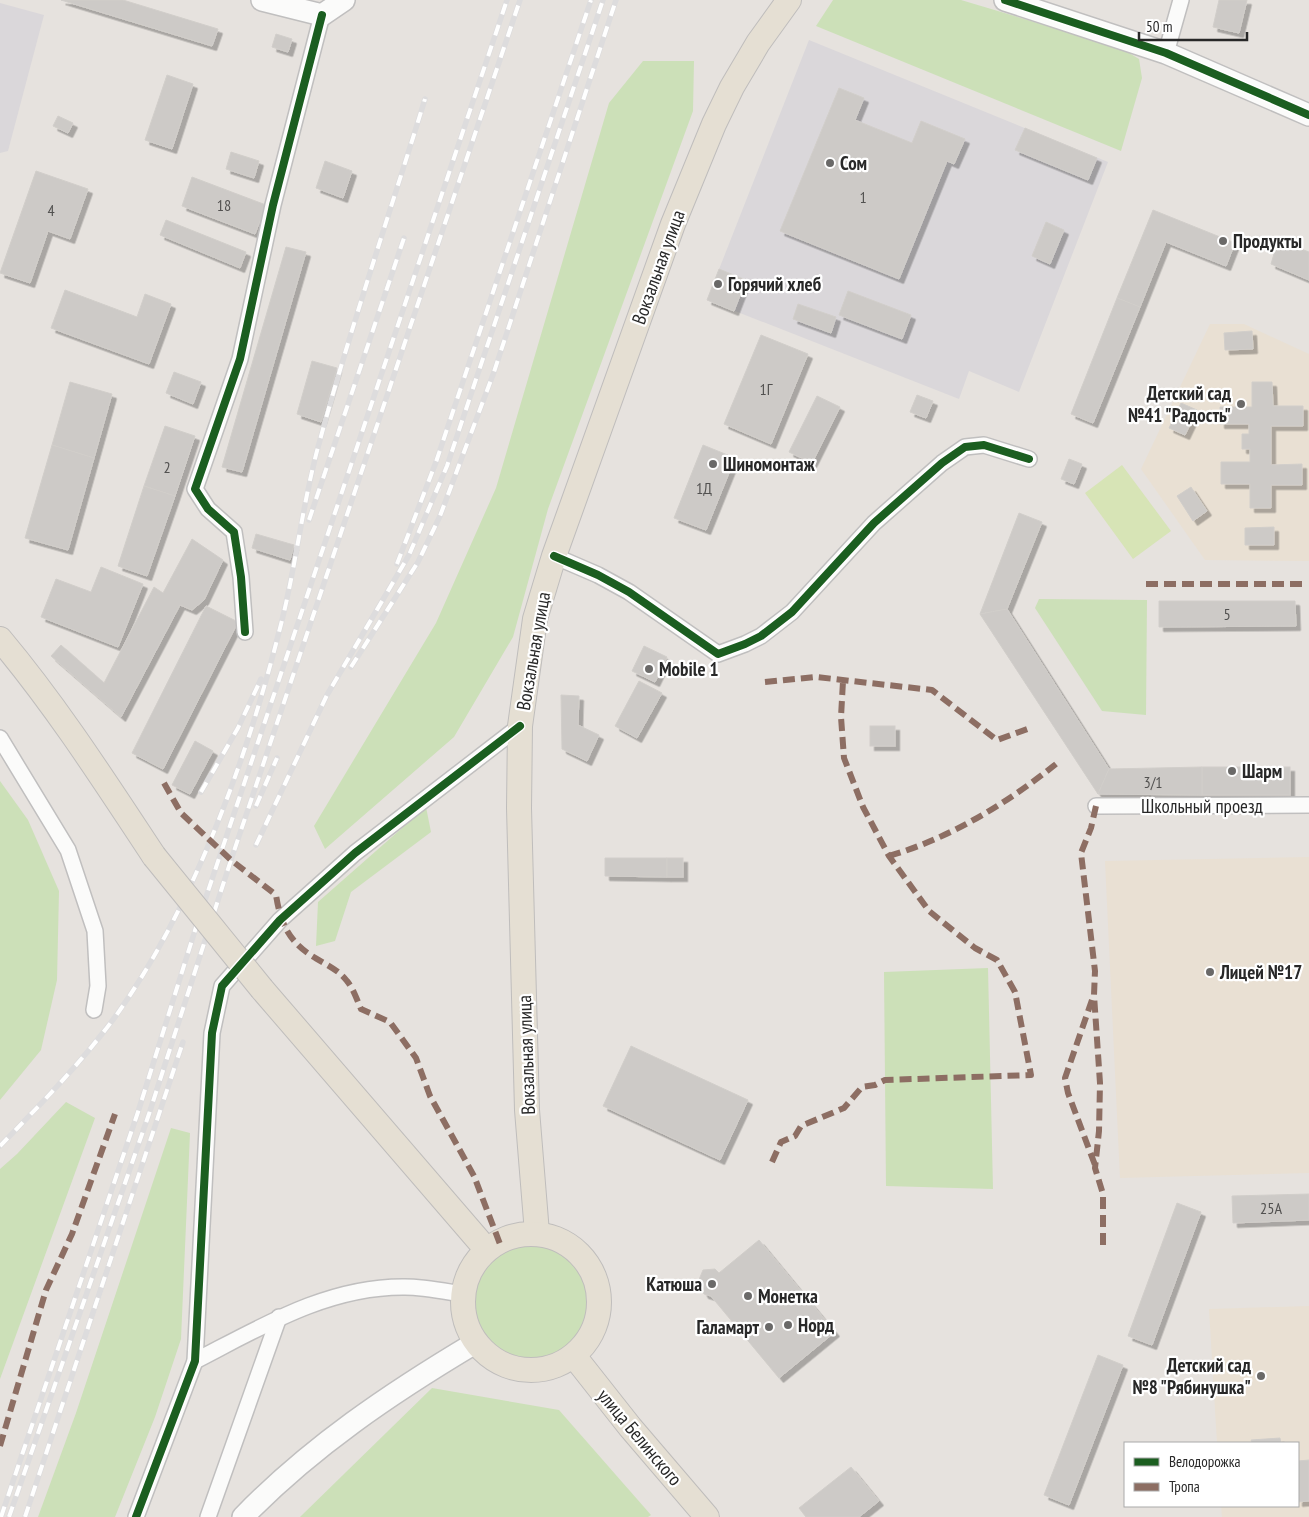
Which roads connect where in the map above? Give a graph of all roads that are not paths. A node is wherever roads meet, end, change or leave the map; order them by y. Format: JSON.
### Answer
{"nodes":[{"id":1,"x":262,"y":0,"type":"edge"},
{"id":2,"x":344,"y":0,"type":"edge"},
{"id":3,"x":789,"y":0,"type":"edge"},
{"id":4,"x":1005,"y":0,"type":"edge"},
{"id":5,"x":1181,"y":0,"type":"edge"},
{"id":6,"x":322,"y":15,"type":"junction"},
{"id":7,"x":1166,"y":53,"type":"junction"},
{"id":8,"x":1309,"y":114,"type":"edge"},
{"id":9,"x":1028,"y":459,"type":"dead end"},
{"id":10,"x":554,"y":556,"type":"junction"},
{"id":11,"x":245,"y":632,"type":"dead end"},
{"id":12,"x":0,"y":639,"type":"edge"},
{"id":13,"x":520,"y":726,"type":"junction"},
{"id":14,"x":0,"y":738,"type":"edge"},
{"id":15,"x":1096,"y":806,"type":"dead end"},
{"id":16,"x":1309,"y":806,"type":"edge"},
{"id":17,"x":94,"y":1010,"type":"dead end"},
{"id":18,"x":537,"y":1233,"type":"junction"},
{"id":19,"x":486,"y":1248,"type":"junction"},
{"id":20,"x":462,"y":1294,"type":"junction"},
{"id":21,"x":279,"y":1317,"type":"junction"},
{"id":22,"x":475,"y":1343,"type":"junction"},
{"id":23,"x":574,"y":1356,"type":"junction"},
{"id":24,"x":195,"y":1361,"type":"junction"},
{"id":25,"x":136,"y":1517,"type":"edge"},
{"id":26,"x":208,"y":1517,"type":"edge"},
{"id":27,"x":242,"y":1517,"type":"edge"},
{"id":28,"x":708,"y":1517,"type":"edge"}],
"edges":[{"from":1,"to":6,"type":"street"},
{"from":2,"to":6,"type":"street"},
{"from":3,"to":10,"type":"main road","name":"Вокзальная улица"},
{"from":4,"to":7,"type":"street"},
{"from":5,"to":7,"type":"street"},
{"from":6,"to":11,"type":"street"},
{"from":7,"to":8,"type":"street"},
{"from":9,"to":10,"type":"street"},
{"from":10,"to":13,"type":"main road","name":"Вокзальная улица"},
{"from":12,"to":19,"type":"main road","bridge":true},
{"from":13,"to":18,"type":"main road","name":"Вокзальная улица"},
{"from":13,"to":24,"type":"street"},
{"from":14,"to":17,"type":"street"},
{"from":15,"to":16,"type":"street","name":"Школьный проезд"},
{"from":18,"to":19,"type":"main road"},
{"from":18,"to":23,"type":"main road"},
{"from":19,"to":20,"type":"main road"},
{"from":20,"to":21,"type":"street"},
{"from":20,"to":22,"type":"main road"},
{"from":21,"to":24,"type":"street"},
{"from":21,"to":26,"type":"street"},
{"from":22,"to":23,"type":"main road"},
{"from":22,"to":27,"type":"street"},
{"from":23,"to":28,"type":"main road","name":"улица Белинского"},
{"from":24,"to":25,"type":"street"}]}
